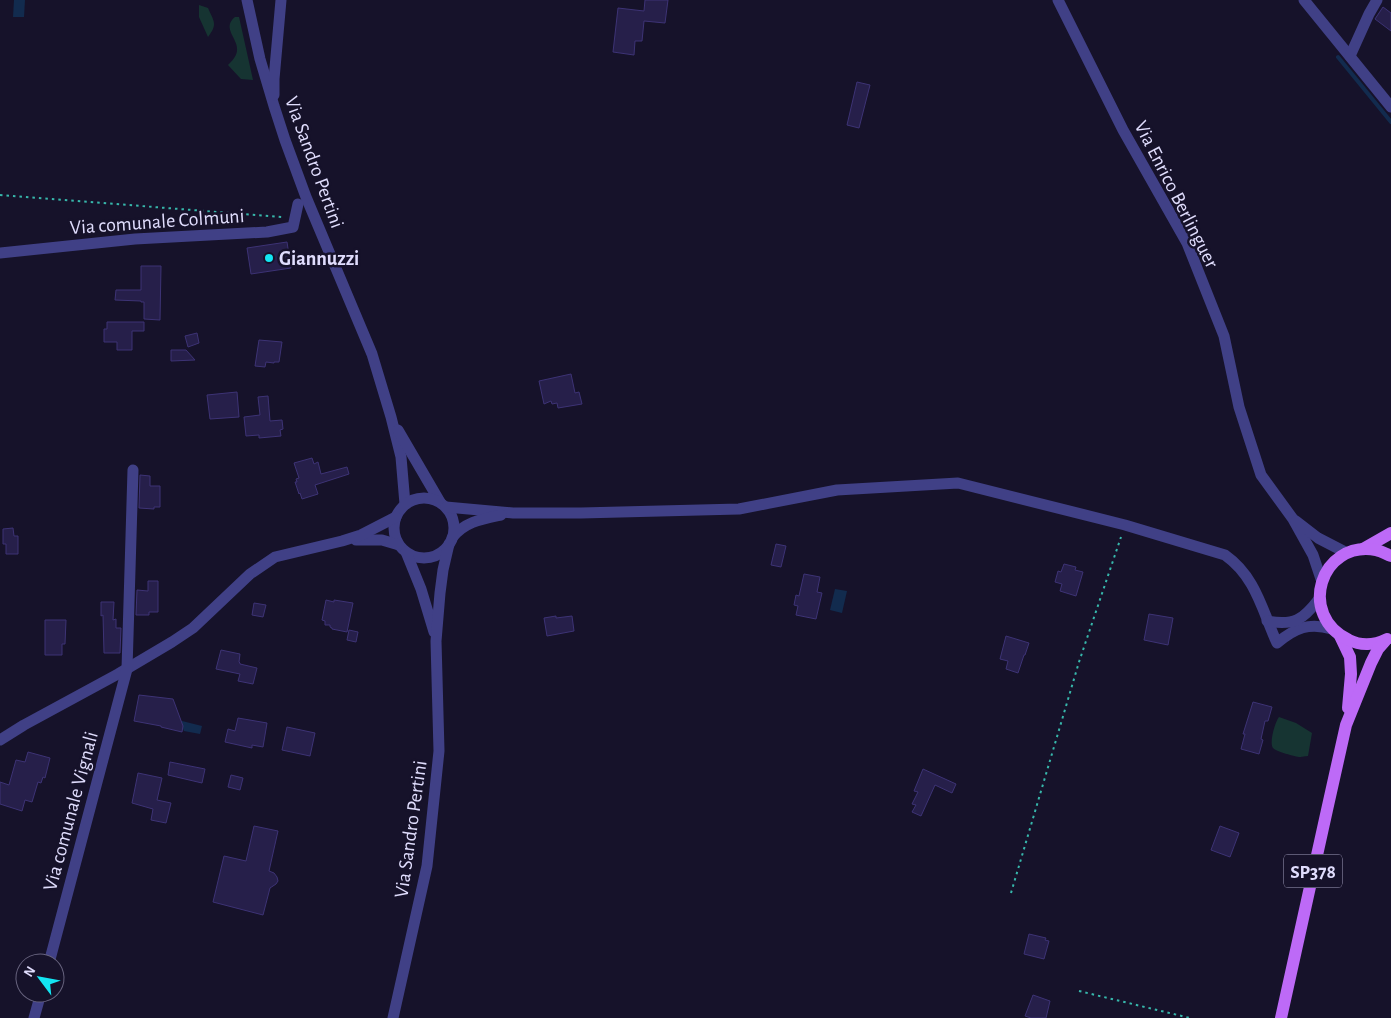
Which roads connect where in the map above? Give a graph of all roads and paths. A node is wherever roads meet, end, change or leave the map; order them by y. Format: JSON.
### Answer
{"nodes":[{"id":1,"x":247,"y":0,"type":"edge"},
{"id":2,"x":281,"y":0,"type":"edge"},
{"id":3,"x":1058,"y":0,"type":"edge"},
{"id":4,"x":1304,"y":0,"type":"edge"},
{"id":5,"x":1377,"y":0,"type":"edge"},
{"id":6,"x":1350,"y":56,"type":"junction"},
{"id":7,"x":274,"y":106,"type":"junction"},
{"id":8,"x":1391,"y":106,"type":"edge"},
{"id":9,"x":0,"y":195,"type":"edge"},
{"id":10,"x":298,"y":204,"type":"joint"},
{"id":11,"x":0,"y":253,"type":"edge"},
{"id":12,"x":391,"y":417,"type":"junction"},
{"id":13,"x":133,"y":470,"type":"dead end"},
{"id":14,"x":404,"y":504,"type":"junction"},
{"id":15,"x":443,"y":505,"type":"junction"},
{"id":16,"x":513,"y":513,"type":"junction"},
{"id":17,"x":396,"y":517,"type":"junction"},
{"id":18,"x":1293,"y":519,"type":"junction"},
{"id":19,"x":1125,"y":525,"type":"junction"},
{"id":20,"x":1391,"y":532,"type":"edge"},
{"id":21,"x":342,"y":541,"type":"junction"},
{"id":22,"x":450,"y":541,"type":"junction"},
{"id":23,"x":402,"y":548,"type":"junction"},
{"id":24,"x":1363,"y":549,"type":"junction"},
{"id":25,"x":1347,"y":553,"type":"junction"},
{"id":26,"x":1391,"y":556,"type":"edge"},
{"id":27,"x":1322,"y":582,"type":"junction"},
{"id":28,"x":1319,"y":599,"type":"junction"},
{"id":29,"x":1267,"y":621,"type":"junction"},
{"id":30,"x":1336,"y":633,"type":"junction"},
{"id":31,"x":1388,"y":639,"type":"edge"},
{"id":32,"x":436,"y":641,"type":"junction"},
{"id":33,"x":127,"y":669,"type":"junction"},
{"id":34,"x":1346,"y":725,"type":"junction"},
{"id":35,"x":0,"y":740,"type":"edge"},
{"id":36,"x":1011,"y":894,"type":"dead end"},
{"id":37,"x":52,"y":953,"type":"edge"},
{"id":38,"x":1079,"y":991,"type":"dead end"},
{"id":39,"x":38,"y":1003,"type":"edge"},
{"id":40,"x":34,"y":1018,"type":"edge"},
{"id":41,"x":393,"y":1018,"type":"edge"},
{"id":42,"x":1190,"y":1018,"type":"edge"},
{"id":43,"x":1281,"y":1018,"type":"edge"}],
"edges":[{"from":1,"to":7,"type":"street","name":"Via Sandro Pertini"},
{"from":2,"to":7,"type":"street"},
{"from":3,"to":18,"type":"street","name":"Via Enrico Berlinguer"},
{"from":4,"to":6,"type":"street"},
{"from":5,"to":6,"type":"street"},
{"from":6,"to":8,"type":"street"},
{"from":7,"to":12,"type":"street","name":"Via Sandro Pertini"},
{"from":9,"to":10,"type":"path"},
{"from":10,"to":11,"type":"street","name":"Via comunale Colmuni"},
{"from":12,"to":14,"type":"street","name":"Via Sandro Pertini"},
{"from":12,"to":15,"type":"street","name":"Via Sandro Pertini"},
{"from":13,"to":33,"type":"street","name":"Via comunale Vignali"},
{"from":14,"to":15,"type":"street"},
{"from":14,"to":17,"type":"street"},
{"from":15,"to":16,"type":"street"},
{"from":15,"to":22,"type":"street"},
{"from":16,"to":19,"type":"street"},
{"from":16,"to":22,"type":"street"},
{"from":17,"to":21,"type":"street"},
{"from":17,"to":23,"type":"street"},
{"from":18,"to":25,"type":"street","name":"Via Enrico Berlinguer"},
{"from":18,"to":27,"type":"street","name":"Via Enrico Berlinguer"},
{"from":19,"to":29,"type":"street"},
{"from":19,"to":36,"type":"path"},
{"from":20,"to":24,"type":"main road","number":"SP378"},
{"from":21,"to":23,"type":"street"},
{"from":21,"to":33,"type":"street"},
{"from":22,"to":23,"type":"street"},
{"from":22,"to":32,"type":"street"},
{"from":23,"to":32,"type":"street"},
{"from":24,"to":25,"type":"main road","number":"SP378"},
{"from":24,"to":26,"type":"main road","number":"SP378"},
{"from":25,"to":27,"type":"main road","number":"SP378"},
{"from":27,"to":28,"type":"main road","number":"SP378"},
{"from":28,"to":29,"type":"street"},
{"from":28,"to":30,"type":"main road","number":"SP378"},
{"from":29,"to":30,"type":"street"},
{"from":30,"to":31,"type":"main road","number":"SP378"},
{"from":30,"to":34,"type":"main road","number":"SP378"},
{"from":31,"to":34,"type":"main road","number":"SP378"},
{"from":32,"to":41,"type":"street","name":"Via Sandro Pertini"},
{"from":33,"to":35,"type":"street"},
{"from":33,"to":37,"type":"street","name":"Via comunale Vignali"},
{"from":34,"to":43,"type":"main road","number":"SP378"},
{"from":38,"to":42,"type":"path"},
{"from":39,"to":40,"type":"street"}]}
